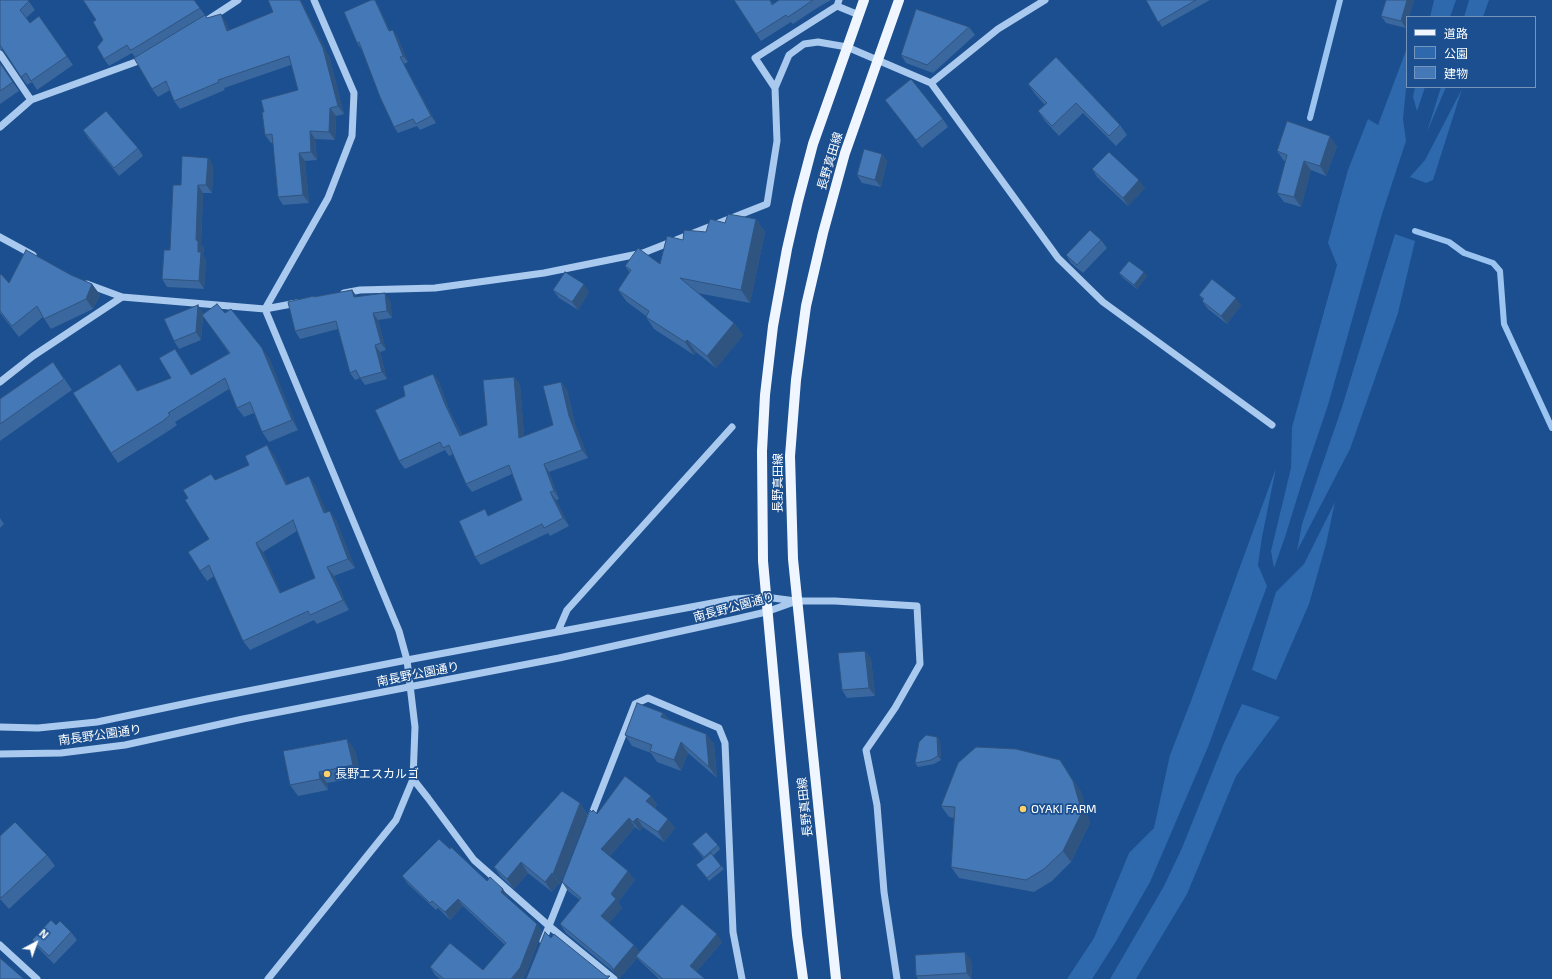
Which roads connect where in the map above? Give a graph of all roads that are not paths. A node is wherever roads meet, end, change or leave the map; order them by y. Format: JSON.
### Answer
{"nodes":[{"id":1,"x":238,"y":0,"type":"edge"},
{"id":2,"x":314,"y":0,"type":"edge"},
{"id":3,"x":864,"y":0,"type":"edge"},
{"id":4,"x":899,"y":0,"type":"edge"},
{"id":5,"x":1045,"y":0,"type":"edge"},
{"id":6,"x":838,"y":3,"type":"edge"},
{"id":7,"x":859,"y":15,"type":"junction"},
{"id":8,"x":200,"y":25,"type":"edge"},
{"id":9,"x":790,"y":36,"type":"junction"},
{"id":10,"x":847,"y":47,"type":"junction"},
{"id":11,"x":798,"y":48,"type":"junction"},
{"id":12,"x":153,"y":53,"type":"edge"},
{"id":13,"x":0,"y":54,"type":"edge"},
{"id":14,"x":877,"y":60,"type":"junction"},
{"id":15,"x":931,"y":83,"type":"junction"},
{"id":16,"x":775,"y":88,"type":"junction"},
{"id":17,"x":31,"y":100,"type":"junction"},
{"id":18,"x":0,"y":127,"type":"edge"},
{"id":19,"x":0,"y":237,"type":"edge"},
{"id":20,"x":40,"y":259,"type":"edge"},
{"id":21,"x":81,"y":282,"type":"edge"},
{"id":22,"x":338,"y":294,"type":"edge"},
{"id":23,"x":122,"y":297,"type":"junction"},
{"id":24,"x":302,"y":302,"type":"edge"},
{"id":25,"x":265,"y":309,"type":"junction"},
{"id":26,"x":0,"y":382,"type":"edge"},
{"id":27,"x":1272,"y":424,"type":"dead end"},
{"id":28,"x":732,"y":427,"type":"dead end"},
{"id":29,"x":765,"y":597,"type":"junction"},
{"id":30,"x":796,"y":601,"type":"junction"},
{"id":31,"x":766,"y":612,"type":"junction"},
{"id":32,"x":558,"y":631,"type":"junction"},
{"id":33,"x":408,"y":660,"type":"junction"},
{"id":34,"x":411,"y":687,"type":"junction"},
{"id":35,"x":0,"y":728,"type":"edge"},
{"id":36,"x":0,"y":754,"type":"edge"},
{"id":37,"x":413,"y":779,"type":"junction"},
{"id":38,"x":588,"y":826,"type":"edge"},
{"id":39,"x":571,"y":869,"type":"edge"},
{"id":40,"x":549,"y":926,"type":"junction"},
{"id":41,"x":0,"y":945,"type":"edge"},
{"id":42,"x":541,"y":946,"type":"edge"},
{"id":43,"x":37,"y":979,"type":"edge"},
{"id":44,"x":268,"y":979,"type":"edge"},
{"id":45,"x":614,"y":979,"type":"edge"},
{"id":46,"x":742,"y":979,"type":"edge"},
{"id":47,"x":803,"y":979,"type":"edge"},
{"id":48,"x":836,"y":979,"type":"edge"},
{"id":49,"x":897,"y":979,"type":"edge"}],
"edges":[{"from":1,"to":8,"type":"street"},
{"from":2,"to":25,"type":"street"},
{"from":3,"to":7,"type":"main road","name":"長野真田線"},
{"from":4,"to":14,"type":"main road","name":"長野真田線"},
{"from":5,"to":15,"type":"street"},
{"from":6,"to":7,"type":"street"},
{"from":6,"to":9,"type":"street"},
{"from":7,"to":10,"type":"main road","name":"長野真田線"},
{"from":9,"to":11,"type":"street"},
{"from":9,"to":16,"type":"street"},
{"from":10,"to":11,"type":"street"},
{"from":10,"to":14,"type":"street"},
{"from":10,"to":29,"type":"main road","name":"長野真田線"},
{"from":11,"to":16,"type":"street"},
{"from":12,"to":17,"type":"street"},
{"from":13,"to":17,"type":"street"},
{"from":14,"to":15,"type":"street"},
{"from":14,"to":30,"type":"main road","name":"長野真田線"},
{"from":15,"to":27,"type":"street"},
{"from":16,"to":22,"type":"street"},
{"from":17,"to":18,"type":"street"},
{"from":19,"to":20,"type":"street"},
{"from":21,"to":23,"type":"street"},
{"from":23,"to":25,"type":"street"},
{"from":23,"to":26,"type":"street"},
{"from":24,"to":25,"type":"street"},
{"from":25,"to":33,"type":"street"},
{"from":28,"to":32,"type":"street"},
{"from":29,"to":30,"type":"street","name":"南長野公園通り"},
{"from":29,"to":31,"type":"main road","name":"長野真田線"},
{"from":29,"to":32,"type":"street","name":"南長野公園通り"},
{"from":30,"to":31,"type":"street","name":"南長野公園通り"},
{"from":30,"to":48,"type":"main road","name":"長野真田線"},
{"from":30,"to":49,"type":"street"},
{"from":31,"to":34,"type":"street","name":"南長野公園通り"},
{"from":31,"to":47,"type":"main road","name":"長野真田線"},
{"from":32,"to":33,"type":"street","name":"南長野公園通り"},
{"from":33,"to":34,"type":"street"},
{"from":33,"to":35,"type":"street","name":"南長野公園通り"},
{"from":34,"to":36,"type":"street","name":"南長野公園通り"},
{"from":34,"to":37,"type":"street"},
{"from":37,"to":40,"type":"street"},
{"from":37,"to":44,"type":"street"},
{"from":38,"to":46,"type":"street"},
{"from":39,"to":40,"type":"street"},
{"from":40,"to":42,"type":"street"},
{"from":40,"to":45,"type":"street"},
{"from":41,"to":43,"type":"street"}]}
